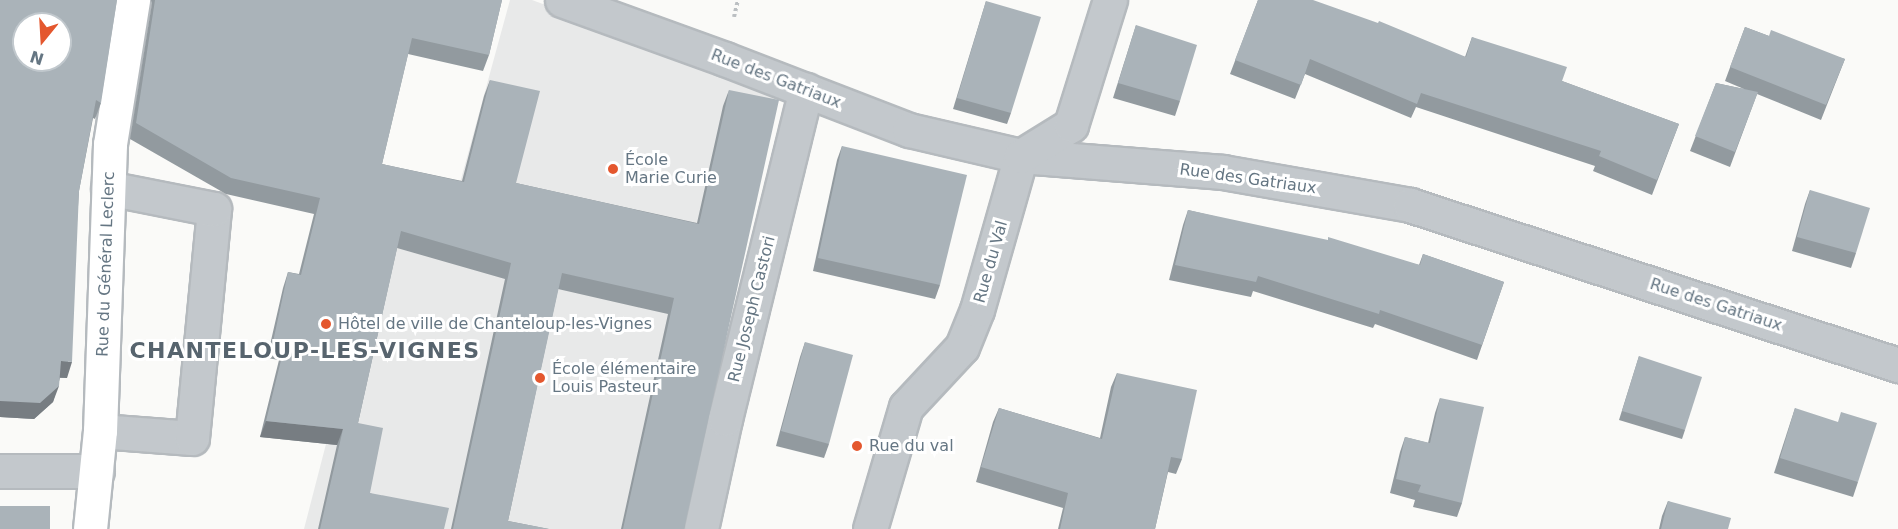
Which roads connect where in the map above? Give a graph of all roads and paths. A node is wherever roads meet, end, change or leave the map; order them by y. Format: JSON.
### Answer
{"nodes":[{"id":1,"x":133,"y":0,"type":"edge"},
{"id":2,"x":562,"y":0,"type":"edge"},
{"id":3,"x":1110,"y":0,"type":"edge"},
{"id":4,"x":806,"y":90,"type":"junction"},
{"id":5,"x":1021,"y":156,"type":"junction"},
{"id":6,"x":108,"y":188,"type":"junction"},
{"id":7,"x":1898,"y":365,"type":"edge"},
{"id":8,"x":100,"y":431,"type":"junction"},
{"id":9,"x":0,"y":471,"type":"edge"},
{"id":10,"x":97,"y":471,"type":"junction"},
{"id":11,"x":90,"y":529,"type":"edge"},
{"id":12,"x":701,"y":529,"type":"edge"},
{"id":13,"x":870,"y":529,"type":"edge"}],
"edges":[{"from":1,"to":6,"type":"main road","name":"Rue du Général Leclerc"},
{"from":2,"to":4,"type":"street","name":"Rue des Gatriaux"},
{"from":3,"to":5,"type":"street"},
{"from":4,"to":5,"type":"street","name":"Rue des Gatriaux"},
{"from":4,"to":12,"type":"street","name":"Rue Joseph Castori"},
{"from":5,"to":7,"type":"street","name":"Rue des Gatriaux"},
{"from":5,"to":13,"type":"street","name":"Rue du Val"},
{"from":6,"to":8,"type":"main road","name":"Rue du Général Leclerc"},
{"from":6,"to":8,"type":"street"},
{"from":8,"to":10,"type":"main road","name":"Rue du Général Leclerc"},
{"from":9,"to":10,"type":"street"},
{"from":10,"to":11,"type":"main road","name":"Rue du Général Leclerc"}]}
